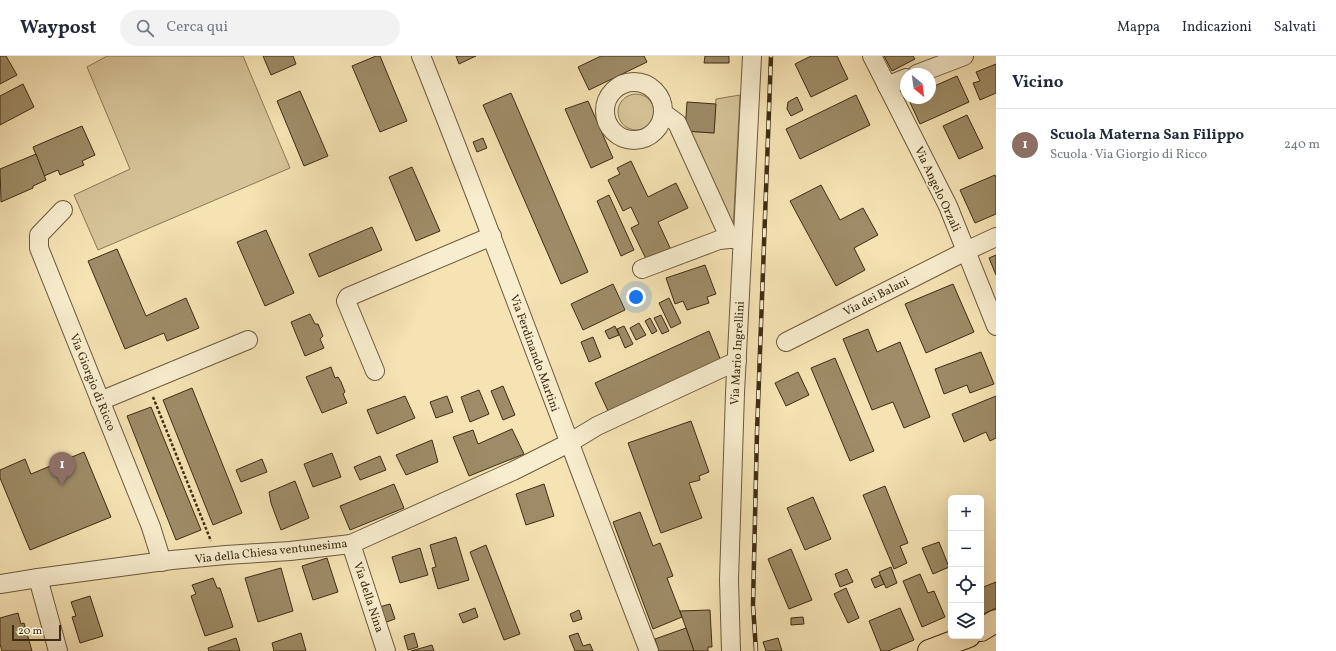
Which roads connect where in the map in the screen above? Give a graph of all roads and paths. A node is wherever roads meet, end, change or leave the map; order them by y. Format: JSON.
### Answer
{"nodes":[{"id":1,"x":421,"y":56,"type":"edge"},
{"id":2,"x":752,"y":56,"type":"edge"},
{"id":3,"x":872,"y":56,"type":"edge"},
{"id":4,"x":964,"y":56,"type":"edge"},
{"id":5,"x":933,"y":68,"type":"edge"},
{"id":6,"x":900,"y":81,"type":"edge"},
{"id":7,"x":887,"y":86,"type":"junction"},
{"id":8,"x":662,"y":119,"type":"dead end"},
{"id":9,"x":63,"y":210,"type":"dead end"},
{"id":10,"x":492,"y":236,"type":"junction"},
{"id":11,"x":996,"y":237,"type":"edge"},
{"id":12,"x":736,"y":239,"type":"junction"},
{"id":13,"x":966,"y":251,"type":"junction"},
{"id":14,"x":642,"y":269,"type":"dead end"},
{"id":15,"x":996,"y":326,"type":"edge"},
{"id":16,"x":248,"y":340,"type":"dead end"},
{"id":17,"x":786,"y":342,"type":"dead end"},
{"id":18,"x":737,"y":361,"type":"junction"},
{"id":19,"x":375,"y":370,"type":"dead end"},
{"id":20,"x":148,"y":382,"type":"junction"},
{"id":21,"x":100,"y":401,"type":"junction"},
{"id":22,"x":569,"y":443,"type":"junction"},
{"id":23,"x":351,"y":544,"type":"junction"},
{"id":24,"x":217,"y":556,"type":"junction"},
{"id":25,"x":162,"y":562,"type":"junction"},
{"id":26,"x":38,"y":578,"type":"junction"},
{"id":27,"x":0,"y":584,"type":"edge"},
{"id":28,"x":996,"y":621,"type":"edge"},
{"id":29,"x":984,"y":628,"type":"edge"},
{"id":30,"x":996,"y":630,"type":"edge"},
{"id":31,"x":984,"y":633,"type":"edge"},
{"id":32,"x":961,"y":639,"type":"edge"},
{"id":33,"x":58,"y":651,"type":"edge"},
{"id":34,"x":386,"y":651,"type":"edge"},
{"id":35,"x":648,"y":651,"type":"edge"},
{"id":36,"x":731,"y":651,"type":"edge"},
{"id":37,"x":929,"y":651,"type":"edge"}],
"edges":[{"from":1,"to":10,"type":"street","name":"Via Ferdinando Martini"},
{"from":2,"to":12,"type":"street","name":"Via Mario Ingrellini"},
{"from":3,"to":7,"type":"street","name":"Via Angelo Orzali"},
{"from":4,"to":5,"type":"street"},
{"from":6,"to":7,"type":"street"},
{"from":7,"to":13,"type":"street","name":"Via Angelo Orzali"},
{"from":8,"to":12,"type":"street"},
{"from":9,"to":21,"type":"street","name":"Via Giorgio di Ricco"},
{"from":10,"to":19,"type":"street"},
{"from":10,"to":22,"type":"street","name":"Via Ferdinando Martini"},
{"from":11,"to":13,"type":"street","name":"Via dei Balani"},
{"from":12,"to":14,"type":"street"},
{"from":12,"to":18,"type":"street","name":"Via Mario Ingrellini"},
{"from":13,"to":15,"type":"street","name":"Via Angelo Orzali"},
{"from":13,"to":17,"type":"street","name":"Via dei Balani"},
{"from":16,"to":20,"type":"street"},
{"from":18,"to":22,"type":"street","name":"Via della Chiesa ventunesima"},
{"from":18,"to":36,"type":"street","name":"Via Mario Ingrellini"},
{"from":20,"to":21,"type":"street"},
{"from":20,"to":24,"type":"path"},
{"from":21,"to":25,"type":"street","name":"Via Giorgio di Ricco"},
{"from":22,"to":23,"type":"street","name":"Via della Chiesa ventunesima"},
{"from":22,"to":35,"type":"street","name":"Via Ferdinando Martini"},
{"from":23,"to":24,"type":"street","name":"Via della Chiesa ventunesima"},
{"from":23,"to":34,"type":"street","name":"Via della Nina"},
{"from":24,"to":25,"type":"street","name":"Via della Chiesa ventunesima"},
{"from":25,"to":26,"type":"street","name":"Via della Chiesa ventunesima"},
{"from":26,"to":27,"type":"street","name":"Via della Chiesa ventunesima"},
{"from":26,"to":33,"type":"street"},
{"from":28,"to":29,"type":"main road"},
{"from":30,"to":31,"type":"main road"},
{"from":32,"to":37,"type":"main road"}]}
